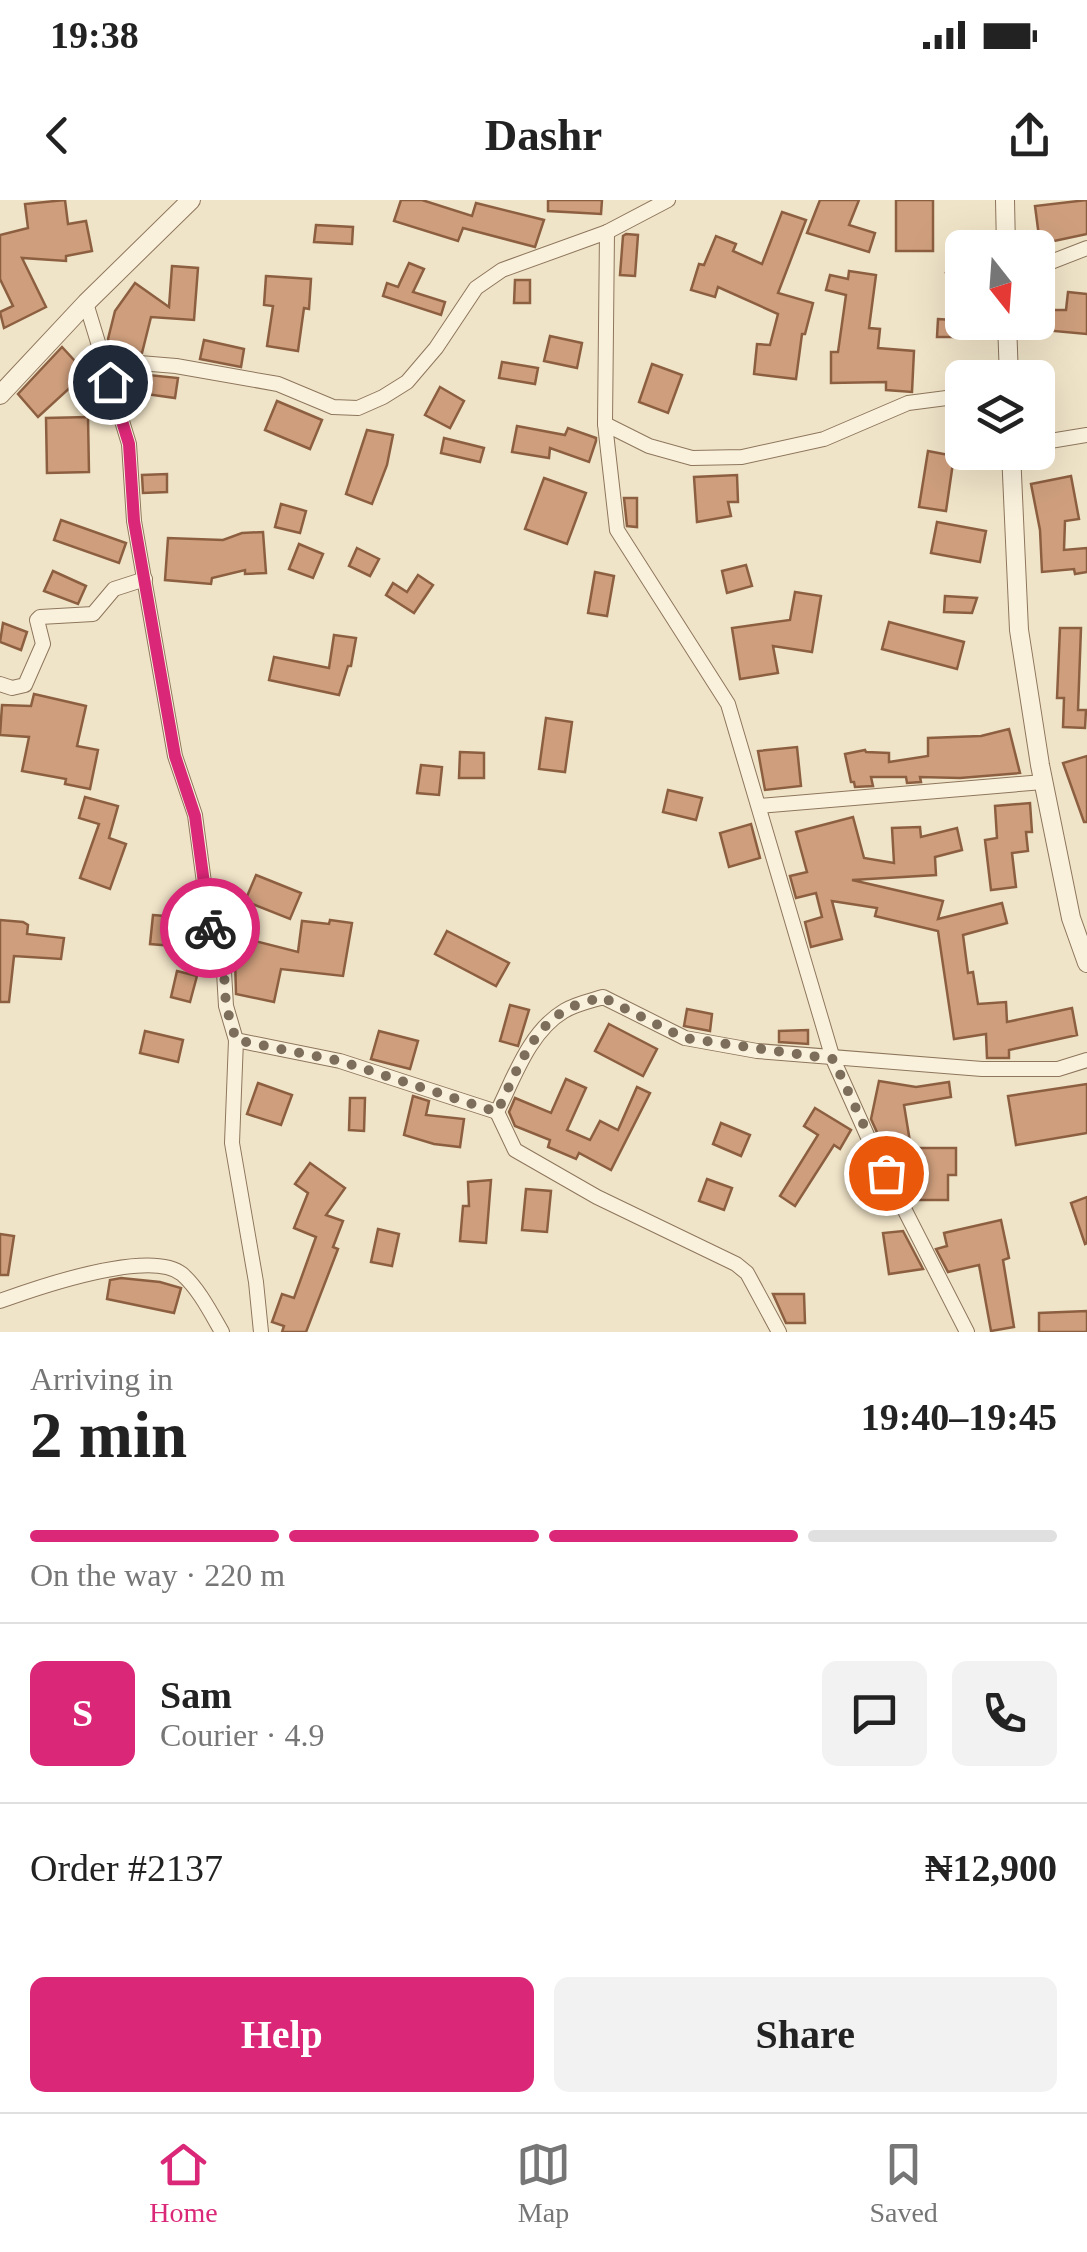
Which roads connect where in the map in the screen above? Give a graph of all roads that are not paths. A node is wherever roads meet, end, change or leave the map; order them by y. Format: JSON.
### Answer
{"nodes":[{"id":1,"x":190,"y":200,"type":"edge"},
{"id":2,"x":668,"y":200,"type":"edge"},
{"id":3,"x":1005,"y":200,"type":"edge"},
{"id":4,"x":1006,"y":230,"type":"edge"},
{"id":5,"x":607,"y":232,"type":"junction"},
{"id":6,"x":1087,"y":248,"type":"edge"},
{"id":7,"x":1055,"y":260,"type":"edge"},
{"id":8,"x":86,"y":303,"type":"junction"},
{"id":9,"x":104,"y":360,"type":"junction"},
{"id":10,"x":0,"y":396,"type":"edge"},
{"id":11,"x":945,"y":398,"type":"edge"},
{"id":12,"x":604,"y":424,"type":"junction"},
{"id":13,"x":1087,"y":434,"type":"edge"},
{"id":14,"x":1055,"y":440,"type":"edge"},
{"id":15,"x":1011,"y":470,"type":"edge"},
{"id":16,"x":145,"y":579,"type":"junction"},
{"id":17,"x":0,"y":684,"type":"edge"},
{"id":18,"x":1044,"y":782,"type":"junction"},
{"id":19,"x":759,"y":806,"type":"junction"},
{"id":20,"x":1087,"y":963,"type":"edge"},
{"id":21,"x":236,"y":1040,"type":"junction"},
{"id":22,"x":833,"y":1059,"type":"junction"},
{"id":23,"x":1087,"y":1060,"type":"edge"},
{"id":24,"x":497,"y":1112,"type":"junction"},
{"id":25,"x":0,"y":1301,"type":"edge"},
{"id":26,"x":260,"y":1331,"type":"edge"},
{"id":27,"x":222,"y":1332,"type":"edge"},
{"id":28,"x":779,"y":1332,"type":"edge"},
{"id":29,"x":968,"y":1332,"type":"edge"}],
"edges":[{"from":1,"to":8,"type":"street"},
{"from":2,"to":5,"type":"street"},
{"from":3,"to":4,"type":"street"},
{"from":5,"to":9,"type":"street"},
{"from":5,"to":12,"type":"street"},
{"from":6,"to":7,"type":"street"},
{"from":8,"to":9,"type":"street"},
{"from":8,"to":10,"type":"street"},
{"from":9,"to":16,"type":"street"},
{"from":11,"to":12,"type":"street"},
{"from":12,"to":19,"type":"street"},
{"from":13,"to":14,"type":"street"},
{"from":15,"to":18,"type":"street"},
{"from":16,"to":17,"type":"street"},
{"from":16,"to":21,"type":"street"},
{"from":18,"to":19,"type":"street"},
{"from":18,"to":20,"type":"street"},
{"from":19,"to":22,"type":"street"},
{"from":21,"to":24,"type":"street"},
{"from":21,"to":26,"type":"street"},
{"from":22,"to":23,"type":"street"},
{"from":22,"to":24,"type":"street"},
{"from":22,"to":29,"type":"street"},
{"from":24,"to":28,"type":"street"},
{"from":25,"to":27,"type":"street"}]}
